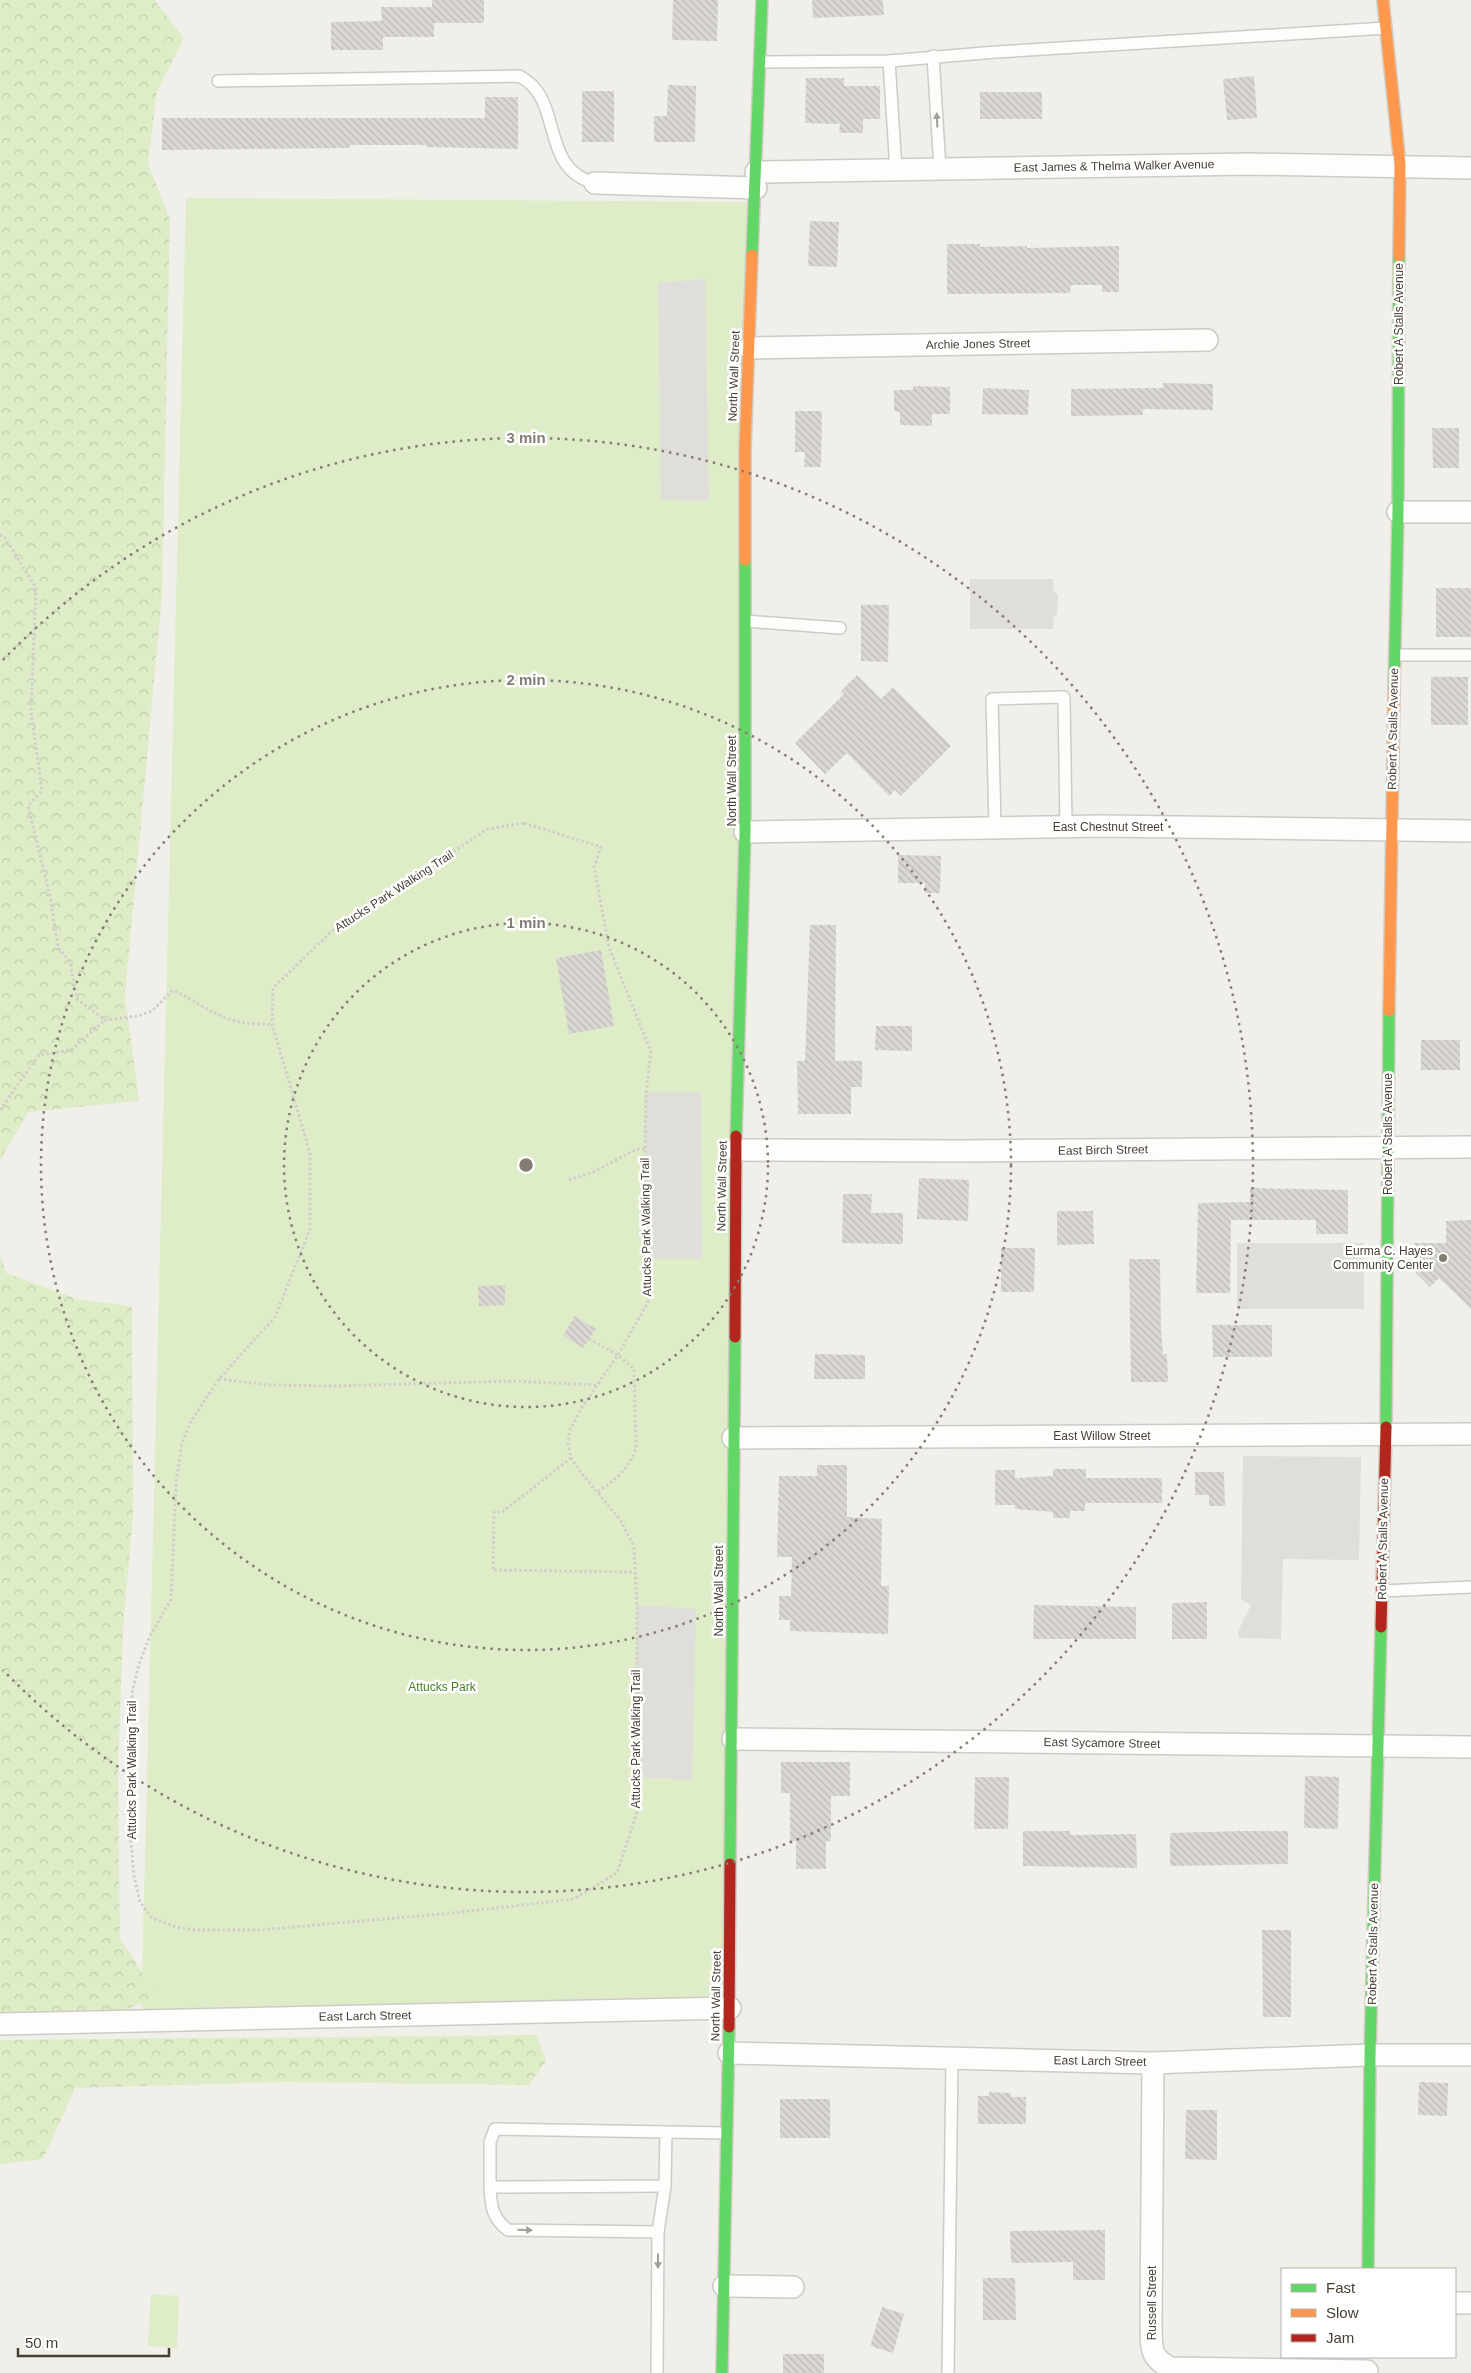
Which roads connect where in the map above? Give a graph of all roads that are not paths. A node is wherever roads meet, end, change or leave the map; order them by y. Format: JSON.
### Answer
{"nodes":[{"id":1,"x":762,"y":0,"type":"edge"},
{"id":2,"x":1383,"y":0,"type":"edge"},
{"id":3,"x":1386,"y":28,"type":"junction"},
{"id":4,"x":933,"y":56,"type":"junction"},
{"id":5,"x":889,"y":61,"type":"junction"},
{"id":6,"x":760,"y":62,"type":"junction"},
{"id":7,"x":218,"y":81,"type":"dead end"},
{"id":8,"x":1400,"y":165,"type":"junction"},
{"id":9,"x":1471,"y":168,"type":"edge"},
{"id":10,"x":940,"y":169,"type":"junction"},
{"id":11,"x":896,"y":170,"type":"junction"},
{"id":12,"x":756,"y":180,"type":"junction"},
{"id":13,"x":595,"y":183,"type":"joint"},
{"id":14,"x":1207,"y":340,"type":"dead end"},
{"id":15,"x":749,"y":348,"type":"junction"},
{"id":16,"x":1398,"y":512,"type":"junction"},
{"id":17,"x":1471,"y":512,"type":"edge"},
{"id":18,"x":746,"y":621,"type":"junction"},
{"id":19,"x":840,"y":628,"type":"dead end"},
{"id":20,"x":1471,"y":655,"type":"edge"},
{"id":21,"x":1395,"y":656,"type":"junction"},
{"id":22,"x":1066,"y":827,"type":"junction"},
{"id":23,"x":995,"y":828,"type":"junction"},
{"id":24,"x":1390,"y":831,"type":"junction"},
{"id":25,"x":1471,"y":831,"type":"edge"},
{"id":26,"x":745,"y":832,"type":"junction"},
{"id":27,"x":1387,"y":1147,"type":"junction"},
{"id":28,"x":1471,"y":1147,"type":"edge"},
{"id":29,"x":736,"y":1150,"type":"junction"},
{"id":30,"x":1471,"y":1434,"type":"edge"},
{"id":31,"x":1386,"y":1435,"type":"junction"},
{"id":32,"x":733,"y":1438,"type":"junction"},
{"id":33,"x":1471,"y":1588,"type":"edge"},
{"id":34,"x":1382,"y":1590,"type":"junction"},
{"id":35,"x":733,"y":1739,"type":"junction"},
{"id":36,"x":1378,"y":1747,"type":"junction"},
{"id":37,"x":1471,"y":1747,"type":"edge"},
{"id":38,"x":730,"y":2008,"type":"junction"},
{"id":39,"x":0,"y":2024,"type":"edge"},
{"id":40,"x":730,"y":2053,"type":"junction"},
{"id":41,"x":1370,"y":2054,"type":"junction"},
{"id":42,"x":1471,"y":2055,"type":"edge"},
{"id":43,"x":952,"y":2058,"type":"junction"},
{"id":44,"x":1153,"y":2063,"type":"junction"},
{"id":45,"x":666,"y":2132,"type":"junction"},
{"id":46,"x":726,"y":2133,"type":"junction"},
{"id":47,"x":665,"y":2186,"type":"junction"},
{"id":48,"x":490,"y":2187,"type":"junction"},
{"id":49,"x":658,"y":2232,"type":"junction"},
{"id":50,"x":1368,"y":2268,"type":"edge"},
{"id":51,"x":724,"y":2286,"type":"junction"},
{"id":52,"x":793,"y":2287,"type":"dead end"},
{"id":53,"x":1456,"y":2303,"type":"edge"},
{"id":54,"x":1471,"y":2303,"type":"edge"},
{"id":55,"x":1367,"y":2367,"type":"edge"},
{"id":56,"x":657,"y":2373,"type":"edge"},
{"id":57,"x":722,"y":2373,"type":"edge"},
{"id":58,"x":948,"y":2373,"type":"edge"}],
"edges":[{"from":1,"to":6,"type":"street","name":"North Wall Street"},
{"from":2,"to":3,"type":"street","name":"Robert A Stalls Avenue"},
{"from":3,"to":4,"type":"lane"},
{"from":3,"to":8,"type":"street","name":"Robert A Stalls Avenue"},
{"from":4,"to":5,"type":"lane"},
{"from":10,"to":4,"type":"lane","one_way":true},
{"from":5,"to":6,"type":"lane"},
{"from":5,"to":11,"type":"lane"},
{"from":6,"to":12,"type":"street","name":"North Wall Street"},
{"from":7,"to":13,"type":"lane"},
{"from":8,"to":9,"type":"street","name":"East James & Thelma Walker Avenue"},
{"from":8,"to":10,"type":"street","name":"East James & Thelma Walker Avenue"},
{"from":8,"to":16,"type":"street","name":"Robert A Stalls Avenue"},
{"from":10,"to":11,"type":"street","name":"East James & Thelma Walker Avenue"},
{"from":11,"to":12,"type":"street","name":"East James & Thelma Walker Avenue"},
{"from":12,"to":13,"type":"street","name":"East James & Thelma Walker Avenue"},
{"from":12,"to":15,"type":"street","name":"North Wall Street"},
{"from":14,"to":15,"type":"street","name":"Archie Jones Street"},
{"from":15,"to":18,"type":"street","name":"North Wall Street"},
{"from":16,"to":17,"type":"street"},
{"from":16,"to":21,"type":"street","name":"Robert A Stalls Avenue"},
{"from":18,"to":19,"type":"lane"},
{"from":18,"to":26,"type":"street","name":"North Wall Street"},
{"from":20,"to":21,"type":"lane"},
{"from":21,"to":24,"type":"street","name":"Robert A Stalls Avenue"},
{"from":22,"to":23,"type":"street","name":"East Chestnut Street"},
{"from":22,"to":23,"type":"lane"},
{"from":22,"to":24,"type":"street","name":"East Chestnut Street"},
{"from":23,"to":26,"type":"street","name":"East Chestnut Street"},
{"from":24,"to":25,"type":"street","name":"East Chestnut Street"},
{"from":24,"to":27,"type":"street","name":"Robert A Stalls Avenue"},
{"from":26,"to":29,"type":"street","name":"North Wall Street"},
{"from":27,"to":28,"type":"street","name":"East Birch Street"},
{"from":27,"to":29,"type":"street","name":"East Birch Street"},
{"from":27,"to":31,"type":"street","name":"Robert A Stalls Avenue"},
{"from":29,"to":32,"type":"street","name":"North Wall Street"},
{"from":30,"to":31,"type":"street","name":"East Willow Street"},
{"from":31,"to":32,"type":"street","name":"East Willow Street"},
{"from":31,"to":34,"type":"street","name":"Robert A Stalls Avenue"},
{"from":32,"to":35,"type":"street","name":"North Wall Street"},
{"from":33,"to":34,"type":"lane"},
{"from":34,"to":36,"type":"street","name":"Robert A Stalls Avenue"},
{"from":35,"to":36,"type":"street","name":"East Sycamore Street"},
{"from":35,"to":38,"type":"street","name":"North Wall Street"},
{"from":36,"to":37,"type":"street","name":"East Sycamore Street"},
{"from":36,"to":41,"type":"street","name":"Robert A Stalls Avenue"},
{"from":38,"to":39,"type":"street","name":"East Larch Street"},
{"from":38,"to":40,"type":"street","name":"North Wall Street"},
{"from":40,"to":43,"type":"street","name":"East Larch Street"},
{"from":40,"to":46,"type":"street","name":"North Wall Street"},
{"from":41,"to":42,"type":"street","name":"East Larch Street"},
{"from":41,"to":44,"type":"street","name":"East Larch Street"},
{"from":41,"to":50,"type":"street","name":"Robert A Stalls Avenue"},
{"from":43,"to":44,"type":"street","name":"East Larch Street"},
{"from":43,"to":58,"type":"lane"},
{"from":44,"to":55,"type":"street","name":"Russell Street"},
{"from":45,"to":46,"type":"lane"},
{"from":45,"to":47,"type":"lane"},
{"from":45,"to":48,"type":"lane"},
{"from":46,"to":51,"type":"street","name":"North Wall Street"},
{"from":47,"to":48,"type":"lane"},
{"from":47,"to":49,"type":"lane"},
{"from":48,"to":49,"type":"lane","one_way":true},
{"from":49,"to":56,"type":"lane","one_way":true},
{"from":51,"to":52,"type":"street"},
{"from":51,"to":57,"type":"street","name":"North Wall Street"},
{"from":53,"to":54,"type":"street"}]}
